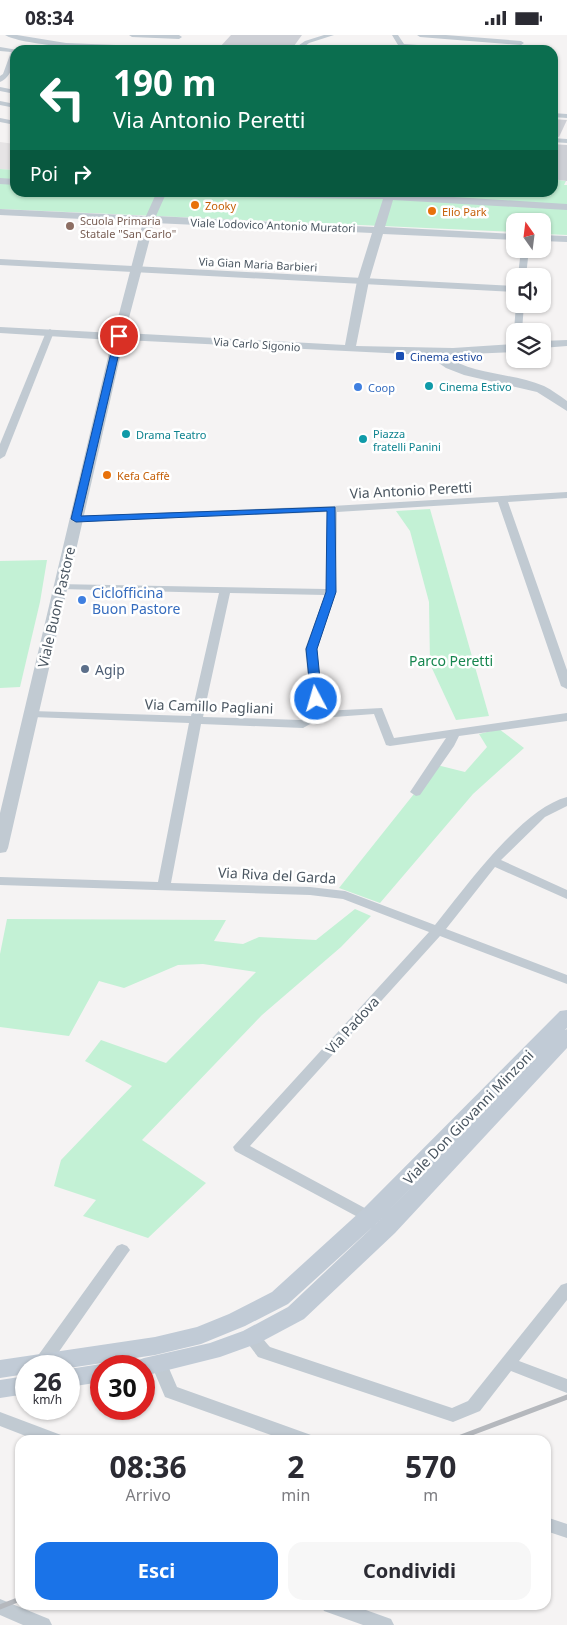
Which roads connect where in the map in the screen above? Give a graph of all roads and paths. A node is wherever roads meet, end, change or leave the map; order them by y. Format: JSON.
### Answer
{"nodes":[{"id":1,"x":8,"y":35,"type":"edge"},
{"id":2,"x":45,"y":35,"type":"edge"},
{"id":3,"x":132,"y":35,"type":"edge"},
{"id":4,"x":331,"y":35,"type":"edge"},
{"id":5,"x":420,"y":35,"type":"edge"},
{"id":6,"x":526,"y":35,"type":"edge"},
{"id":7,"x":179,"y":36,"type":"edge"},
{"id":8,"x":33,"y":41,"type":"junction"},
{"id":9,"x":521,"y":43,"type":"joint"},
{"id":10,"x":26,"y":45,"type":"edge"},
{"id":11,"x":82,"y":45,"type":"edge"},
{"id":12,"x":169,"y":45,"type":"edge"},
{"id":13,"x":302,"y":45,"type":"edge"},
{"id":14,"x":0,"y":66,"type":"edge"},
{"id":15,"x":9,"y":72,"type":"edge"},
{"id":16,"x":159,"y":197,"type":"edge"},
{"id":17,"x":388,"y":197,"type":"edge"},
{"id":18,"x":430,"y":197,"type":"edge"},
{"id":19,"x":567,"y":207,"type":"edge"},
{"id":20,"x":0,"y":212,"type":"edge"},
{"id":21,"x":149,"y":220,"type":"junction"},
{"id":22,"x":378,"y":229,"type":"junction"},
{"id":23,"x":506,"y":236,"type":"edge"},
{"id":24,"x":551,"y":238,"type":"edge"},
{"id":25,"x":567,"y":239,"type":"edge"},
{"id":26,"x":0,"y":262,"type":"edge"},
{"id":27,"x":137,"y":269,"type":"junction"},
{"id":28,"x":363,"y":281,"type":"junction"},
{"id":29,"x":506,"y":289,"type":"edge"},
{"id":30,"x":0,"y":330,"type":"edge"},
{"id":31,"x":50,"y":332,"type":"junction"},
{"id":32,"x":119,"y":336,"type":"junction"},
{"id":33,"x":567,"y":343,"type":"edge"},
{"id":34,"x":551,"y":344,"type":"edge"},
{"id":35,"x":350,"y":349,"type":"junction"},
{"id":36,"x":506,"y":349,"type":"edge"},
{"id":37,"x":432,"y":352,"type":"junction"},
{"id":38,"x":567,"y":407,"type":"edge"},
{"id":39,"x":0,"y":456,"type":"edge"},
{"id":40,"x":567,"y":495,"type":"edge"},
{"id":41,"x":502,"y":498,"type":"junction"},
{"id":42,"x":332,"y":509,"type":"junction"},
{"id":43,"x":76,"y":519,"type":"junction"},
{"id":44,"x":60,"y":586,"type":"junction"},
{"id":45,"x":225,"y":589,"type":"junction"},
{"id":46,"x":331,"y":592,"type":"junction"},
{"id":47,"x":567,"y":648,"type":"edge"},
{"id":48,"x":554,"y":650,"type":"junction"},
{"id":49,"x":567,"y":686,"type":"edge"},
{"id":50,"x":32,"y":714,"type":"junction"},
{"id":51,"x":318,"y":715,"type":"junction"},
{"id":52,"x":567,"y":717,"type":"edge"},
{"id":53,"x":196,"y":720,"type":"junction"},
{"id":54,"x":454,"y":733,"type":"junction"},
{"id":55,"x":416,"y":792,"type":"dead end"},
{"id":56,"x":567,"y":801,"type":"edge"},
{"id":57,"x":0,"y":848,"type":"edge"},
{"id":58,"x":493,"y":861,"type":"junction"},
{"id":59,"x":0,"y":881,"type":"edge"},
{"id":60,"x":164,"y":887,"type":"junction"},
{"id":61,"x":567,"y":895,"type":"edge"},
{"id":62,"x":438,"y":930,"type":"junction"},
{"id":63,"x":567,"y":980,"type":"edge"},
{"id":64,"x":567,"y":1016,"type":"edge"},
{"id":65,"x":567,"y":1036,"type":"edge"},
{"id":66,"x":378,"y":1222,"type":"junction"},
{"id":67,"x":122,"y":1250,"type":"dead end"},
{"id":68,"x":567,"y":1289,"type":"edge"},
{"id":69,"x":244,"y":1328,"type":"junction"},
{"id":70,"x":48,"y":1355,"type":"edge"},
{"id":71,"x":155,"y":1359,"type":"edge"},
{"id":72,"x":155,"y":1363,"type":"edge"},
{"id":73,"x":509,"y":1364,"type":"junction"},
{"id":74,"x":15,"y":1367,"type":"edge"},
{"id":75,"x":0,"y":1369,"type":"edge"},
{"id":76,"x":567,"y":1386,"type":"edge"},
{"id":77,"x":15,"y":1387,"type":"edge"},
{"id":78,"x":0,"y":1389,"type":"edge"},
{"id":79,"x":0,"y":1419,"type":"edge"},
{"id":80,"x":42,"y":1435,"type":"edge"},
{"id":81,"x":291,"y":1435,"type":"edge"},
{"id":82,"x":551,"y":1526,"type":"edge"},
{"id":83,"x":567,"y":1531,"type":"edge"},
{"id":84,"x":0,"y":1607,"type":"edge"},
{"id":85,"x":344,"y":1610,"type":"edge"},
{"id":86,"x":43,"y":1625,"type":"edge"},
{"id":87,"x":384,"y":1625,"type":"edge"}],
"edges":[{"from":1,"to":8,"type":"street"},
{"from":2,"to":8,"type":"street"},
{"from":3,"to":7,"type":"street"},
{"from":4,"to":13,"type":"street"},
{"from":5,"to":9,"type":"street"},
{"from":6,"to":9,"type":"street"},
{"from":7,"to":12,"type":"street"},
{"from":8,"to":10,"type":"street"},
{"from":8,"to":11,"type":"street"},
{"from":14,"to":15,"type":"street"},
{"from":16,"to":21,"type":"street","name":"Viale Buon Pastore"},
{"from":17,"to":22,"type":"street"},
{"from":18,"to":19,"type":"street"},
{"from":20,"to":21,"type":"street","name":"Viale Lodovico Antonio Muratori"},
{"from":21,"to":22,"type":"street","name":"Viale Lodovico Antonio Muratori"},
{"from":21,"to":27,"type":"street","name":"Viale Buon Pastore"},
{"from":22,"to":23,"type":"street","name":"Viale Lodovico Antonio Muratori"},
{"from":22,"to":28,"type":"street"},
{"from":24,"to":25,"type":"street"},
{"from":26,"to":27,"type":"street","name":"Via Gian Maria Barbieri"},
{"from":27,"to":28,"type":"street","name":"Via Gian Maria Barbieri"},
{"from":27,"to":32,"type":"street","name":"Viale Buon Pastore"},
{"from":28,"to":29,"type":"street","name":"Via Gian Maria Barbieri"},
{"from":28,"to":35,"type":"street"},
{"from":30,"to":31,"type":"street","name":"Via Carlo Sigonio"},
{"from":31,"to":32,"type":"street","name":"Via Carlo Sigonio"},
{"from":31,"to":39,"type":"street"},
{"from":32,"to":35,"type":"street","name":"Via Carlo Sigonio"},
{"from":32,"to":43,"type":"street","name":"Viale Buon Pastore"},
{"from":33,"to":34,"type":"street"},
{"from":35,"to":37,"type":"street","name":"Via Carlo Sigonio"},
{"from":36,"to":37,"type":"street","name":"Via Carlo Sigonio"},
{"from":37,"to":38,"type":"street"},
{"from":40,"to":41,"type":"street","name":"Via Antonio Peretti"},
{"from":41,"to":42,"type":"street","name":"Via Antonio Peretti"},
{"from":41,"to":48,"type":"street"},
{"from":42,"to":43,"type":"street","name":"Via Antonio Peretti"},
{"from":42,"to":46,"type":"street"},
{"from":43,"to":44,"type":"street","name":"Viale Buon Pastore"},
{"from":44,"to":45,"type":"street"},
{"from":44,"to":50,"type":"street","name":"Viale Buon Pastore"},
{"from":45,"to":46,"type":"street"},
{"from":45,"to":53,"type":"street"},
{"from":46,"to":51,"type":"street"},
{"from":47,"to":48,"type":"street"},
{"from":48,"to":49,"type":"street"},
{"from":50,"to":53,"type":"street","name":"Via Camillo Pagliani"},
{"from":50,"to":57,"type":"street","name":"Viale Buon Pastore"},
{"from":51,"to":53,"type":"street","name":"Via Camillo Pagliani"},
{"from":51,"to":54,"type":"street","name":"Via Camillo Pagliani"},
{"from":52,"to":54,"type":"street","name":"Via Camillo Pagliani"},
{"from":53,"to":60,"type":"street"},
{"from":54,"to":55,"type":"street"},
{"from":56,"to":58,"type":"street","name":"Via Padova"},
{"from":58,"to":61,"type":"street"},
{"from":58,"to":62,"type":"street","name":"Via Padova"},
{"from":59,"to":60,"type":"street","name":"Via Riva del Garda"},
{"from":60,"to":62,"type":"street","name":"Via Riva del Garda"},
{"from":62,"to":63,"type":"street","name":"Via Riva del Garda"},
{"from":62,"to":66,"type":"street","name":"Via Padova"},
{"from":64,"to":66,"type":"main road","name":"Viale Don Giovanni Minzoni"},
{"from":65,"to":66,"type":"main road","name":"Viale Don Giovanni Minzoni"},
{"from":66,"to":69,"type":"main road","name":"Viale Don Giovanni Minzoni"},
{"from":67,"to":70,"type":"street"},
{"from":68,"to":73,"type":"street"},
{"from":69,"to":71,"type":"main road","name":"Viale Don Giovanni Minzoni"},
{"from":69,"to":73,"type":"street"},
{"from":72,"to":81,"type":"street"},
{"from":73,"to":76,"type":"street"},
{"from":74,"to":75,"type":"main road","name":"Viale Don Giovanni Minzoni"},
{"from":77,"to":78,"type":"main road"},
{"from":79,"to":80,"type":"street"},
{"from":82,"to":83,"type":"street"},
{"from":84,"to":86,"type":"street"},
{"from":85,"to":87,"type":"street"}]}
